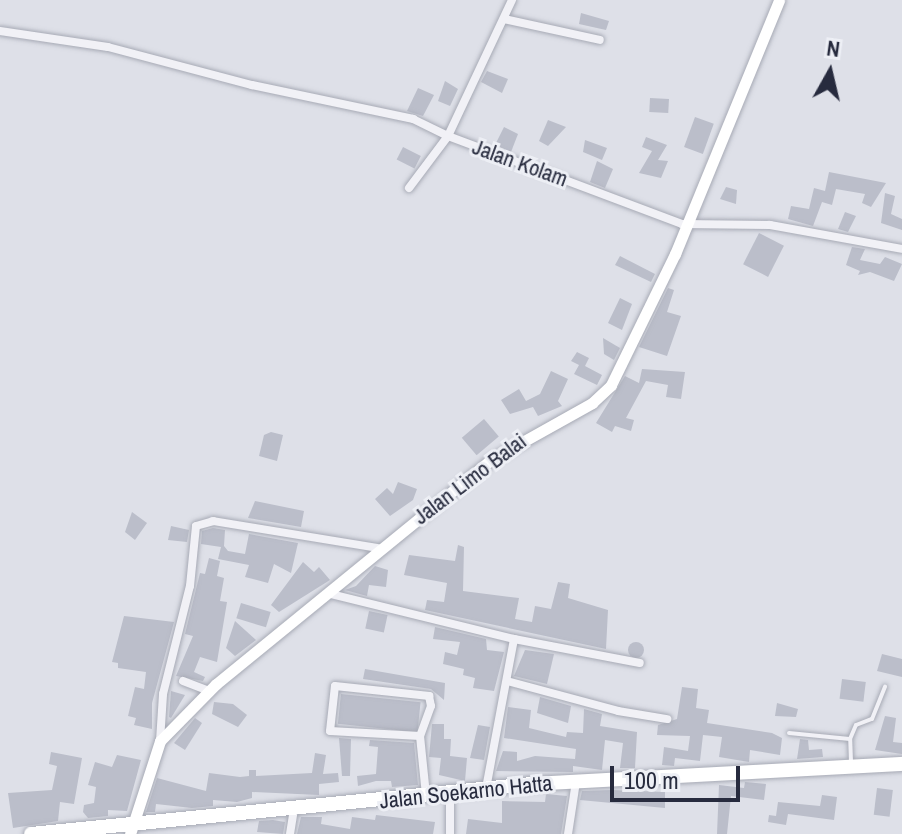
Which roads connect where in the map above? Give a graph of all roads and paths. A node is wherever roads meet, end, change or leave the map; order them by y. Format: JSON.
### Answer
{"nodes":[{"id":1,"x":512,"y":0,"type":"edge"},
{"id":2,"x":779,"y":0,"type":"edge"},
{"id":3,"x":504,"y":19,"type":"junction"},
{"id":4,"x":0,"y":31,"type":"edge"},
{"id":5,"x":600,"y":40,"type":"dead end"},
{"id":6,"x":448,"y":136,"type":"junction"},
{"id":7,"x":409,"y":188,"type":"dead end"},
{"id":8,"x":687,"y":225,"type":"junction"},
{"id":9,"x":902,"y":249,"type":"edge"},
{"id":10,"x":378,"y":548,"type":"junction"},
{"id":11,"x":331,"y":594,"type":"junction"},
{"id":12,"x":514,"y":639,"type":"junction"},
{"id":13,"x":640,"y":663,"type":"dead end"},
{"id":14,"x":183,"y":681,"type":"dead end"},
{"id":15,"x":507,"y":681,"type":"junction"},
{"id":16,"x":885,"y":686,"type":"dead end"},
{"id":17,"x":209,"y":691,"type":"junction"},
{"id":18,"x":667,"y":719,"type":"dead end"},
{"id":19,"x":789,"y":733,"type":"dead end"},
{"id":20,"x":420,"y":736,"type":"junction"},
{"id":21,"x":850,"y":739,"type":"junction"},
{"id":22,"x":160,"y":741,"type":"junction"},
{"id":23,"x":902,"y":764,"type":"edge"},
{"id":24,"x":855,"y":767,"type":"junction"},
{"id":25,"x":576,"y":782,"type":"junction"},
{"id":26,"x":486,"y":788,"type":"junction"},
{"id":27,"x":450,"y":792,"type":"junction"},
{"id":28,"x":426,"y":795,"type":"junction"},
{"id":29,"x":294,"y":809,"type":"junction"},
{"id":30,"x":132,"y":829,"type":"edge"},
{"id":31,"x":31,"y":834,"type":"edge"},
{"id":32,"x":290,"y":834,"type":"edge"},
{"id":33,"x":450,"y":834,"type":"edge"},
{"id":34,"x":568,"y":834,"type":"edge"}],
"edges":[{"from":1,"to":3,"type":"street","name":"Jalan Kolam"},
{"from":2,"to":8,"type":"street","name":"Jalan Limo Balai"},
{"from":3,"to":5,"type":"street"},
{"from":3,"to":6,"type":"street","name":"Jalan Kolam"},
{"from":4,"to":6,"type":"street"},
{"from":6,"to":7,"type":"street"},
{"from":6,"to":8,"type":"street","name":"Jalan Kolam"},
{"from":8,"to":9,"type":"street"},
{"from":8,"to":10,"type":"street","name":"Jalan Limo Balai"},
{"from":10,"to":11,"type":"street","name":"Jalan Limo Balai"},
{"from":10,"to":22,"type":"street"},
{"from":11,"to":12,"type":"street"},
{"from":11,"to":17,"type":"street","name":"Jalan Limo Balai"},
{"from":12,"to":13,"type":"street"},
{"from":12,"to":15,"type":"street"},
{"from":14,"to":17,"type":"street"},
{"from":15,"to":18,"type":"street"},
{"from":15,"to":26,"type":"street"},
{"from":16,"to":21,"type":"lane"},
{"from":17,"to":22,"type":"street","name":"Jalan Limo Balai"},
{"from":19,"to":21,"type":"lane"},
{"from":20,"to":20,"type":"street"},
{"from":20,"to":28,"type":"street"},
{"from":21,"to":24,"type":"lane"},
{"from":22,"to":30,"type":"street","name":"Jalan Limo Balai"},
{"from":23,"to":24,"type":"highway","name":"Jalan Soekarno Hatta"},
{"from":24,"to":25,"type":"highway","name":"Jalan Soekarno Hatta"},
{"from":25,"to":26,"type":"highway","name":"Jalan Soekarno Hatta"},
{"from":25,"to":34,"type":"street"},
{"from":26,"to":27,"type":"highway","name":"Jalan Soekarno Hatta"},
{"from":27,"to":28,"type":"highway","name":"Jalan Soekarno Hatta"},
{"from":27,"to":33,"type":"street"},
{"from":28,"to":29,"type":"highway","name":"Jalan Soekarno Hatta"},
{"from":29,"to":30,"type":"highway","name":"Jalan Soekarno Hatta"},
{"from":29,"to":32,"type":"street"},
{"from":30,"to":31,"type":"highway","name":"Jalan Soekarno Hatta"}]}
